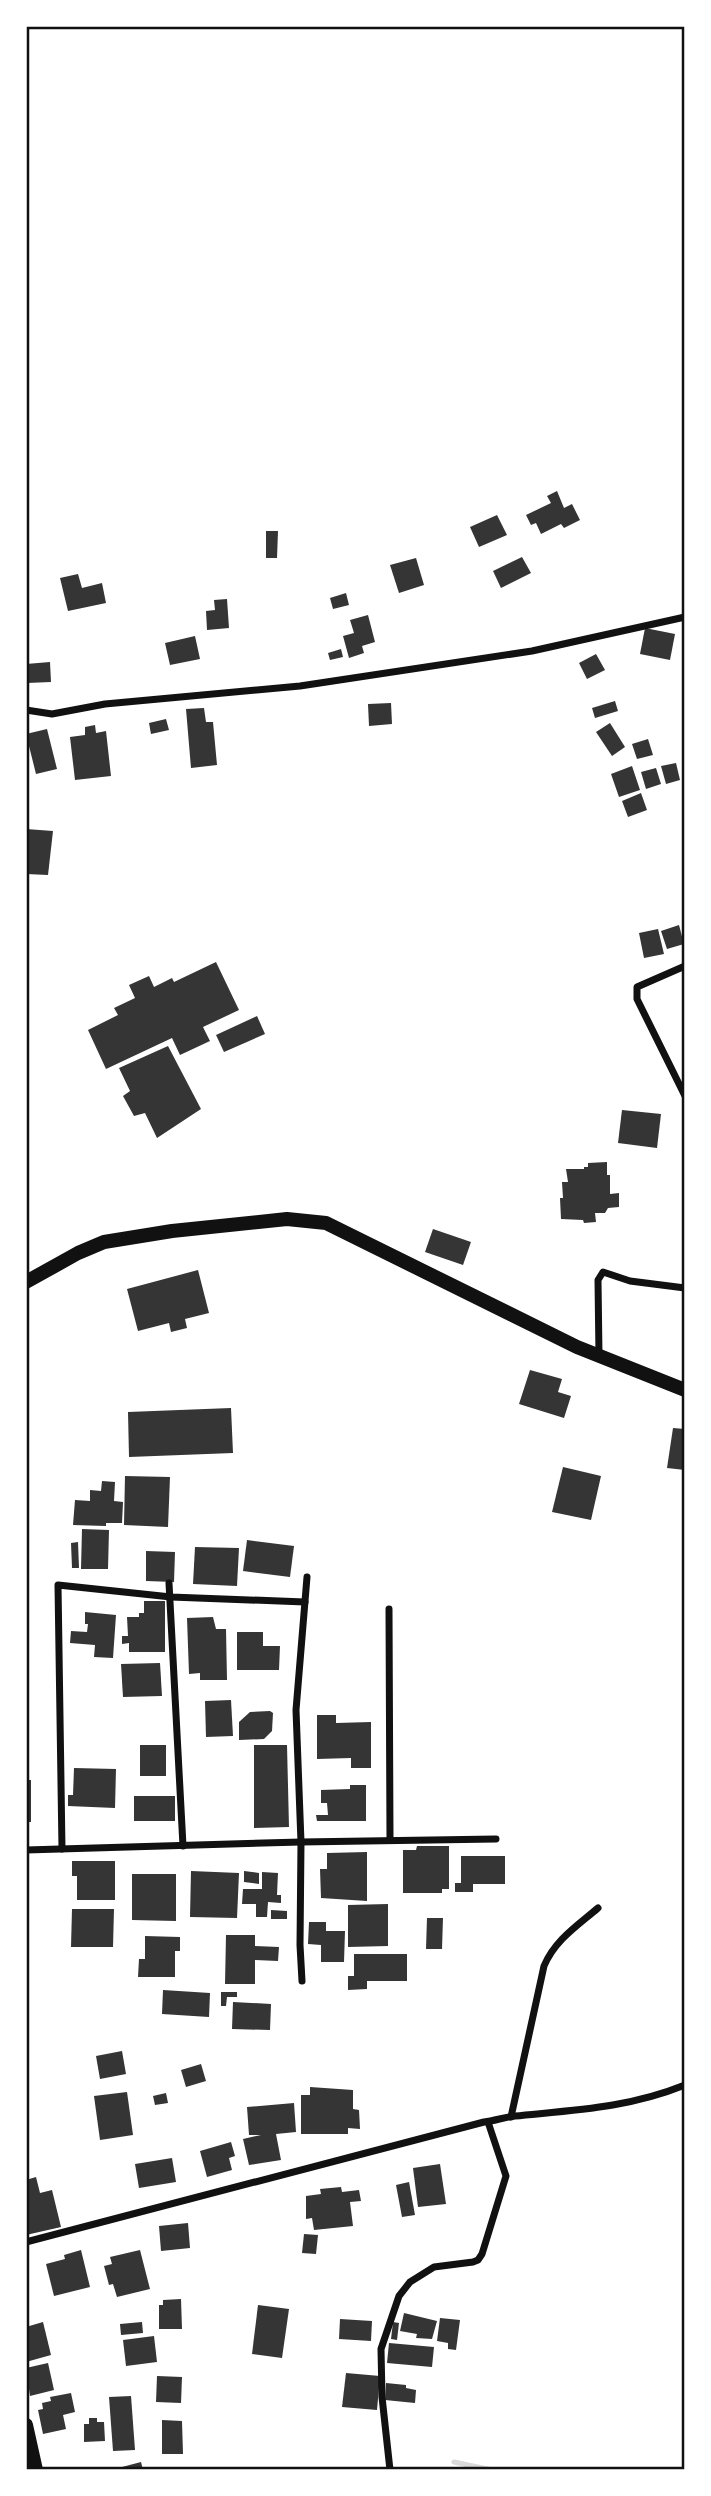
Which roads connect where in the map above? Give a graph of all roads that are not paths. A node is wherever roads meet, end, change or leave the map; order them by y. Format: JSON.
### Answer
{"nodes":[{"id":1,"x":685,"y":617,"type":"edge"},
{"id":2,"x":26,"y":710,"type":"edge"},
{"id":3,"x":685,"y":966,"type":"edge"},
{"id":4,"x":685,"y":1096,"type":"edge"},
{"id":5,"x":26,"y":1282,"type":"edge"},
{"id":6,"x":685,"y":1288,"type":"edge"},
{"id":7,"x":600,"y":1356,"type":"junction"},
{"id":8,"x":685,"y":1390,"type":"edge"},
{"id":9,"x":307,"y":1577,"type":"dead end"},
{"id":10,"x":169,"y":1583,"type":"dead end"},
{"id":11,"x":171,"y":1597,"type":"junction"},
{"id":12,"x":305,"y":1602,"type":"junction"},
{"id":13,"x":389,"y":1609,"type":"dead end"},
{"id":14,"x":496,"y":1839,"type":"dead end"},
{"id":15,"x":390,"y":1840,"type":"junction"},
{"id":16,"x":301,"y":1842,"type":"junction"},
{"id":17,"x":183,"y":1846,"type":"junction"},
{"id":18,"x":62,"y":1849,"type":"junction"},
{"id":19,"x":26,"y":1850,"type":"edge"},
{"id":20,"x":598,"y":1908,"type":"dead end"},
{"id":21,"x":302,"y":1981,"type":"dead end"},
{"id":22,"x":685,"y":2085,"type":"edge"},
{"id":23,"x":511,"y":2117,"type":"junction"},
{"id":24,"x":488,"y":2122,"type":"junction"},
{"id":25,"x":26,"y":2242,"type":"edge"},
{"id":26,"x":26,"y":2425,"type":"edge"},
{"id":27,"x":36,"y":2470,"type":"edge"},
{"id":28,"x":390,"y":2470,"type":"edge"}],
"edges":[{"from":1,"to":2,"type":"street"},
{"from":3,"to":4,"type":"street"},
{"from":5,"to":7,"type":"main road"},
{"from":6,"to":7,"type":"street"},
{"from":7,"to":8,"type":"main road"},
{"from":9,"to":12,"type":"street"},
{"from":10,"to":11,"type":"street"},
{"from":11,"to":12,"type":"street"},
{"from":11,"to":17,"type":"street"},
{"from":11,"to":18,"type":"street"},
{"from":12,"to":16,"type":"street"},
{"from":13,"to":15,"type":"street"},
{"from":14,"to":15,"type":"street"},
{"from":15,"to":16,"type":"street"},
{"from":16,"to":17,"type":"street"},
{"from":16,"to":21,"type":"street"},
{"from":17,"to":18,"type":"street"},
{"from":18,"to":19,"type":"street"},
{"from":20,"to":23,"type":"street"},
{"from":22,"to":23,"type":"street"},
{"from":23,"to":24,"type":"street"},
{"from":24,"to":25,"type":"street"},
{"from":24,"to":28,"type":"street"},
{"from":26,"to":27,"type":"main road"}]}
